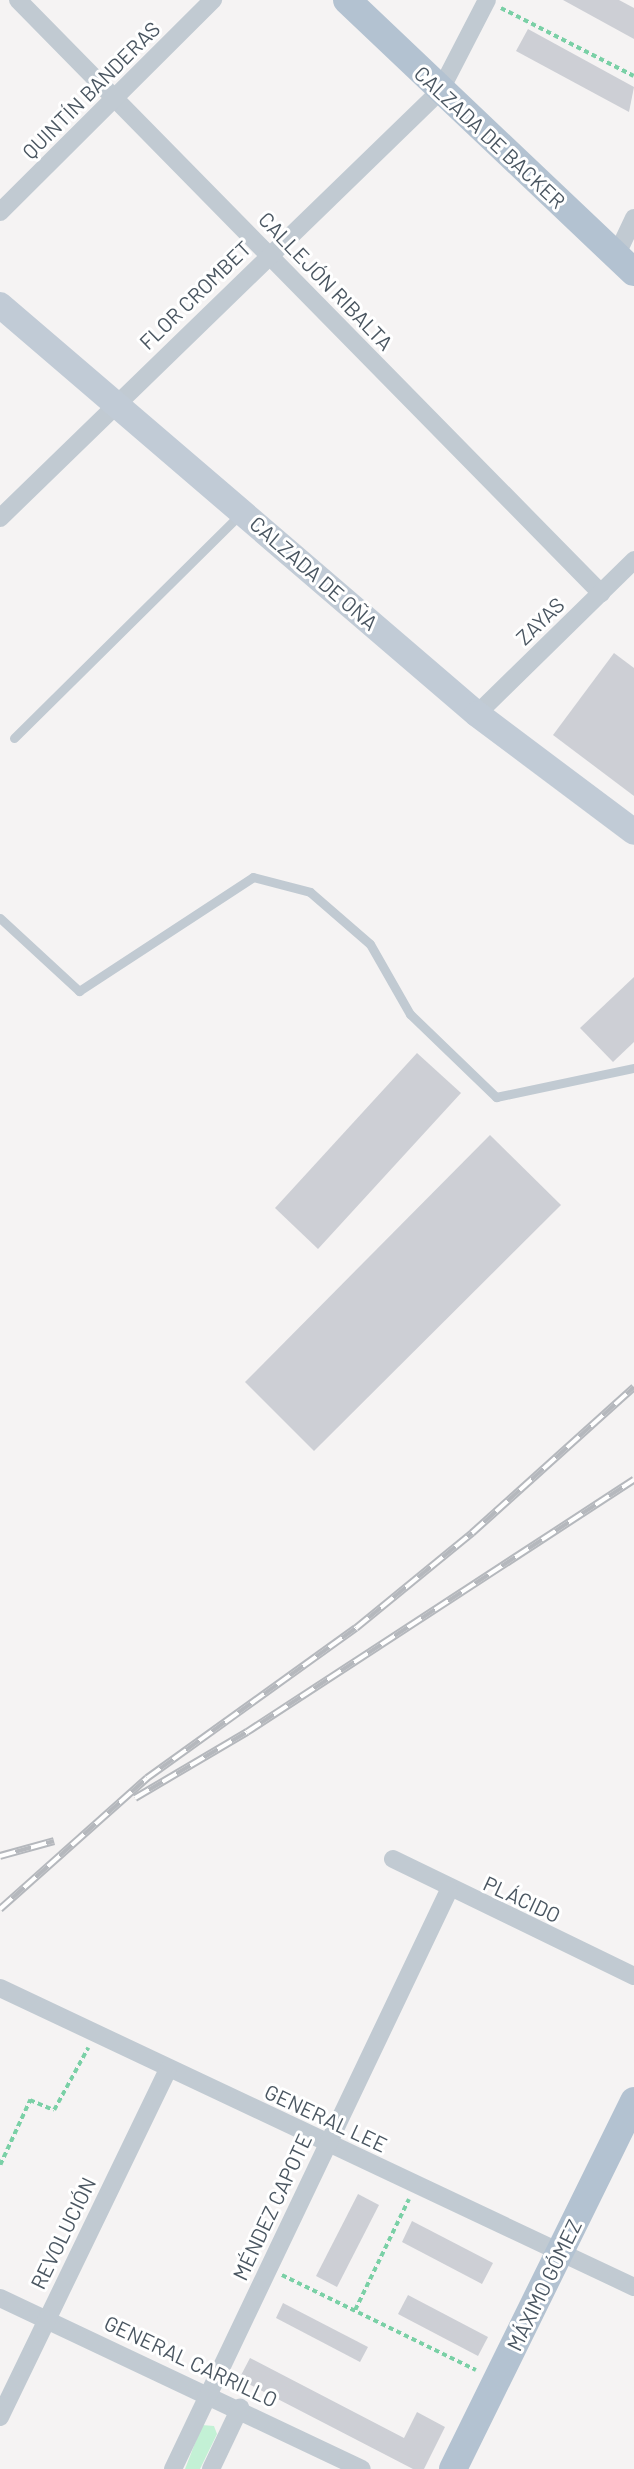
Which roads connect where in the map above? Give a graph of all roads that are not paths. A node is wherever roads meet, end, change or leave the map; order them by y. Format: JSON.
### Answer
{"nodes":[{"id":1,"x":18,"y":0,"type":"edge"},
{"id":2,"x":213,"y":0,"type":"edge"},
{"id":3,"x":347,"y":0,"type":"edge"},
{"id":4,"x":486,"y":0,"type":"edge"},
{"id":5,"x":440,"y":91,"type":"junction"},
{"id":6,"x":115,"y":99,"type":"junction"},
{"id":7,"x":0,"y":212,"type":"edge"},
{"id":8,"x":634,"y":218,"type":"edge"},
{"id":9,"x":269,"y":256,"type":"junction"},
{"id":10,"x":625,"y":264,"type":"edge"},
{"id":11,"x":0,"y":305,"type":"edge"},
{"id":12,"x":116,"y":402,"type":"junction"},
{"id":13,"x":243,"y":511,"type":"junction"},
{"id":14,"x":0,"y":517,"type":"edge"},
{"id":15,"x":634,"y":561,"type":"edge"},
{"id":16,"x":601,"y":593,"type":"junction"},
{"id":17,"x":477,"y":714,"type":"junction"},
{"id":18,"x":14,"y":737,"type":"dead end"},
{"id":19,"x":634,"y":832,"type":"edge"},
{"id":20,"x":0,"y":918,"type":"edge"},
{"id":21,"x":634,"y":1068,"type":"edge"},
{"id":22,"x":393,"y":1859,"type":"dead end"},
{"id":23,"x":449,"y":1890,"type":"junction"},
{"id":24,"x":634,"y":1976,"type":"edge"},
{"id":25,"x":0,"y":1988,"type":"edge"},
{"id":26,"x":168,"y":2069,"type":"junction"},
{"id":27,"x":634,"y":2101,"type":"edge"},
{"id":28,"x":327,"y":2144,"type":"junction"},
{"id":29,"x":561,"y":2253,"type":"junction"},
{"id":30,"x":634,"y":2287,"type":"edge"},
{"id":31,"x":0,"y":2298,"type":"edge"},
{"id":32,"x":47,"y":2319,"type":"junction"},
{"id":33,"x":209,"y":2393,"type":"junction"},
{"id":34,"x":240,"y":2408,"type":"junction"},
{"id":35,"x":0,"y":2417,"type":"edge"},
{"id":36,"x":173,"y":2469,"type":"edge"},
{"id":37,"x":211,"y":2469,"type":"edge"},
{"id":38,"x":362,"y":2469,"type":"edge"},
{"id":39,"x":453,"y":2469,"type":"edge"}],
"edges":[{"from":1,"to":6,"type":"street","name":"CALLEJÓN RIBALTA"},
{"from":2,"to":6,"type":"street","name":"QUINTÍN BANDERAS"},
{"from":3,"to":5,"type":"main road","name":"CALZADA DE BACKER"},
{"from":4,"to":5,"type":"street","name":"FLOR CROMBET"},
{"from":5,"to":9,"type":"street","name":"FLOR CROMBET"},
{"from":5,"to":10,"type":"main road","name":"CALZADA DE BACKER"},
{"from":6,"to":7,"type":"street","name":"QUINTÍN BANDERAS"},
{"from":6,"to":9,"type":"street","name":"CALLEJÓN RIBALTA"},
{"from":8,"to":10,"type":"street"},
{"from":9,"to":12,"type":"street","name":"FLOR CROMBET"},
{"from":9,"to":16,"type":"street","name":"CALLEJÓN RIBALTA"},
{"from":11,"to":12,"type":"street","name":"CALZADA DE OÑA"},
{"from":12,"to":13,"type":"street","name":"CALZADA DE OÑA"},
{"from":12,"to":14,"type":"street","name":"FLOR CROMBET"},
{"from":13,"to":17,"type":"street","name":"CALZADA DE OÑA"},
{"from":13,"to":18,"type":"lane"},
{"from":15,"to":16,"type":"street","name":"ZAYAS"},
{"from":16,"to":17,"type":"street","name":"ZAYAS"},
{"from":17,"to":19,"type":"street","name":"CALZADA DE OÑA"},
{"from":20,"to":21,"type":"lane"},
{"from":22,"to":23,"type":"street","name":"PLÁCIDO"},
{"from":23,"to":24,"type":"street","name":"PLÁCIDO"},
{"from":23,"to":28,"type":"street","name":"MÉNDEZ CAPOTE"},
{"from":25,"to":26,"type":"street","name":"GENERAL LEE"},
{"from":26,"to":28,"type":"street","name":"GENERAL LEE"},
{"from":26,"to":32,"type":"street","name":"REVOLUCIÓN"},
{"from":27,"to":29,"type":"main road","name":"MÁXIMO GÓMEZ"},
{"from":28,"to":29,"type":"street","name":"GENERAL LEE"},
{"from":28,"to":33,"type":"street","name":"MÉNDEZ CAPOTE"},
{"from":29,"to":30,"type":"street","name":"GENERAL LEE"},
{"from":29,"to":39,"type":"main road","name":"MÁXIMO GÓMEZ"},
{"from":31,"to":32,"type":"street","name":"GENERAL CARRILLO"},
{"from":32,"to":33,"type":"street","name":"GENERAL CARRILLO"},
{"from":32,"to":35,"type":"street","name":"REVOLUCIÓN"},
{"from":33,"to":34,"type":"street","name":"GENERAL CARRILLO"},
{"from":33,"to":36,"type":"street","name":"MÉNDEZ CAPOTE"},
{"from":34,"to":37,"type":"street"},
{"from":34,"to":38,"type":"street","name":"GENERAL CARRILLO"}]}
